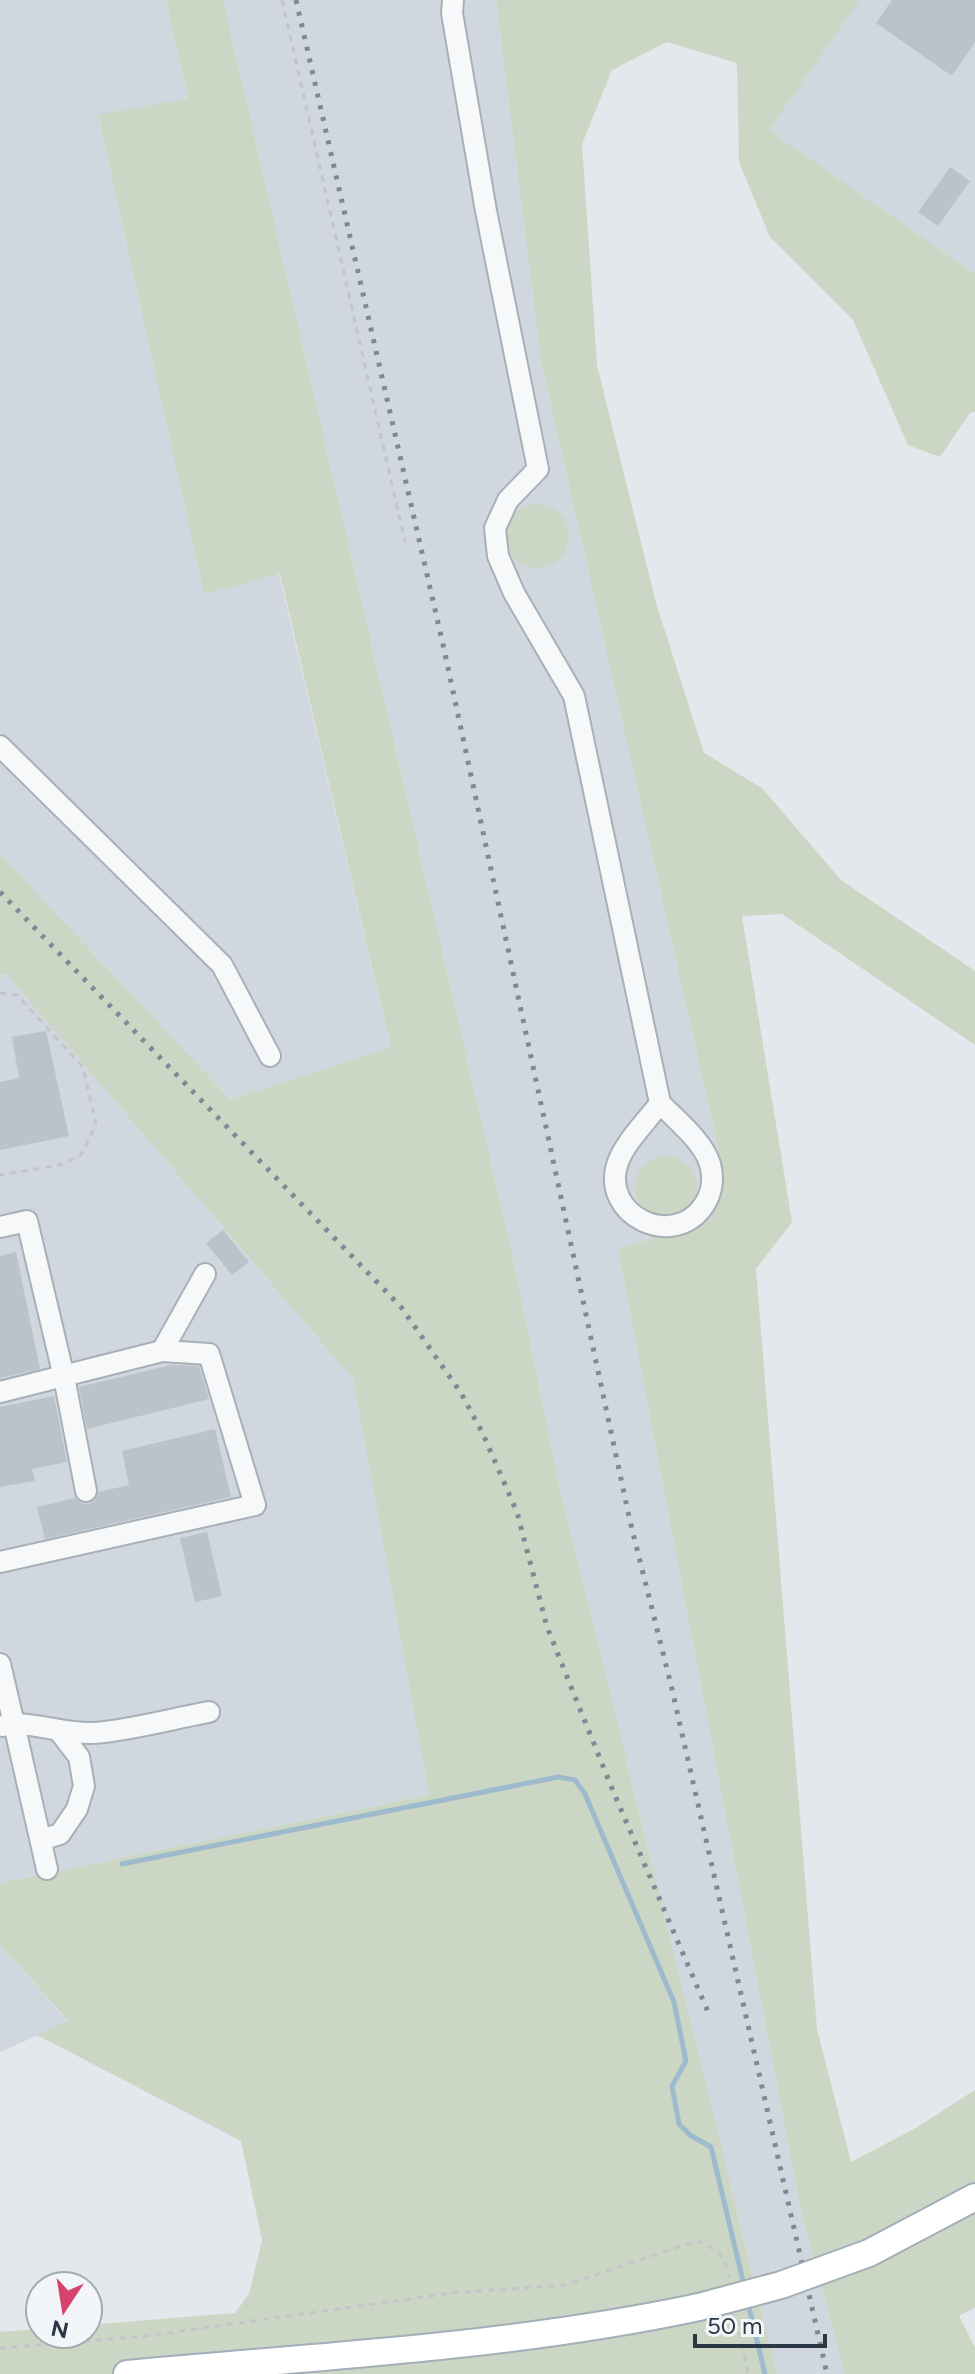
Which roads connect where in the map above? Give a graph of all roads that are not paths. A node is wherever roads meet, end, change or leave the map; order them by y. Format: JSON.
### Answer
{"nodes":[{"id":1,"x":453,"y":0,"type":"edge"},
{"id":2,"x":0,"y":746,"type":"edge"},
{"id":3,"x":270,"y":1056,"type":"dead end"},
{"id":4,"x":660,"y":1103,"type":"junction"},
{"id":5,"x":0,"y":1227,"type":"edge"},
{"id":6,"x":205,"y":1274,"type":"dead end"},
{"id":7,"x":162,"y":1351,"type":"junction"},
{"id":8,"x":64,"y":1377,"type":"junction"},
{"id":9,"x":0,"y":1392,"type":"edge"},
{"id":10,"x":86,"y":1491,"type":"dead end"},
{"id":11,"x":0,"y":1562,"type":"edge"},
{"id":12,"x":0,"y":1664,"type":"edge"},
{"id":13,"x":209,"y":1712,"type":"dead end"},
{"id":14,"x":7,"y":1726,"type":"edge"},
{"id":15,"x":59,"y":1731,"type":"junction"},
{"id":16,"x":41,"y":1840,"type":"junction"},
{"id":17,"x":47,"y":1869,"type":"dead end"},
{"id":18,"x":975,"y":2197,"type":"edge"},
{"id":19,"x":127,"y":2374,"type":"edge"}],
"edges":[{"from":1,"to":4,"type":"lane"},
{"from":2,"to":3,"type":"lane"},
{"from":4,"to":4,"type":"lane"},
{"from":5,"to":8,"type":"lane"},
{"from":6,"to":7,"type":"lane"},
{"from":7,"to":8,"type":"lane"},
{"from":7,"to":11,"type":"lane"},
{"from":8,"to":9,"type":"lane"},
{"from":8,"to":10,"type":"lane"},
{"from":12,"to":14,"type":"lane"},
{"from":13,"to":15,"type":"lane"},
{"from":14,"to":15,"type":"lane"},
{"from":14,"to":16,"type":"lane"},
{"from":15,"to":16,"type":"lane"},
{"from":16,"to":17,"type":"lane"},
{"from":18,"to":19,"type":"main road","bridge":true}]}
